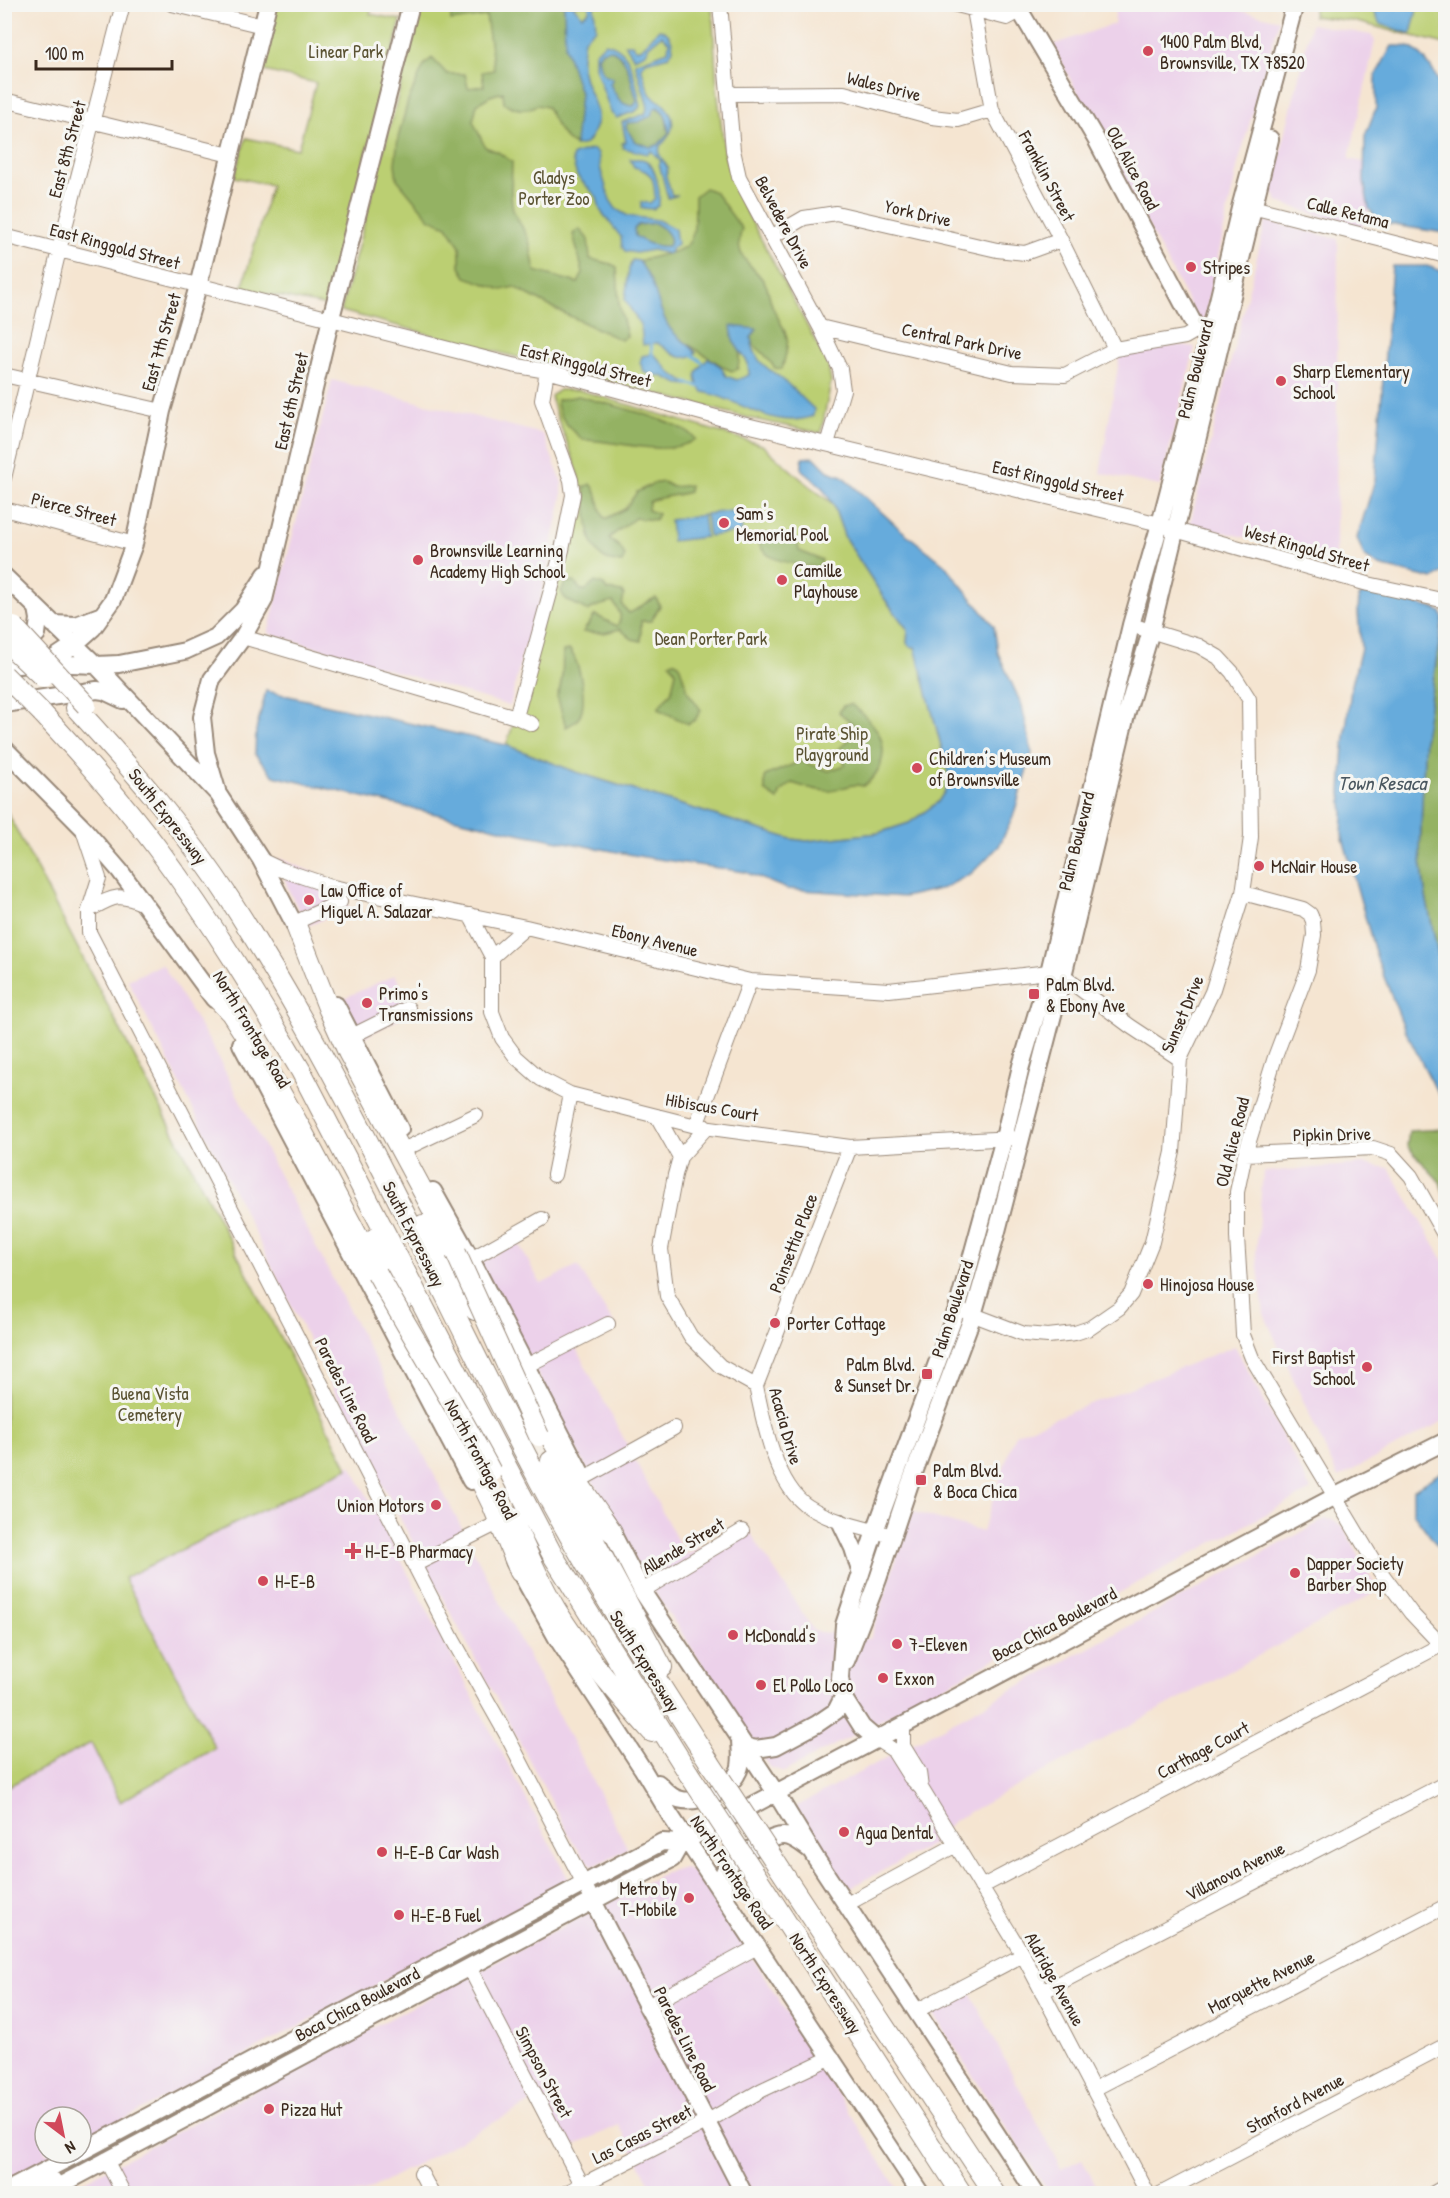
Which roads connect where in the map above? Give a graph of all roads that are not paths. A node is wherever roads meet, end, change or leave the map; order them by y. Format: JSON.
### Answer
{"nodes":[{"id":1,"x":123,"y":4,"type":"edge"},
{"id":2,"x":172,"y":4,"type":"edge"},
{"id":3,"x":268,"y":4,"type":"edge"},
{"id":4,"x":411,"y":4,"type":"edge"},
{"id":5,"x":720,"y":4,"type":"edge"},
{"id":6,"x":953,"y":4,"type":"edge"},
{"id":7,"x":1294,"y":4,"type":"edge"},
{"id":8,"x":1306,"y":4,"type":"edge"},
{"id":9,"x":1018,"y":8,"type":"edge"},
{"id":10,"x":974,"y":10,"type":"junction"},
{"id":11,"x":263,"y":26,"type":"junction"},
{"id":12,"x":729,"y":94,"type":"junction"},
{"id":13,"x":4,"y":100,"type":"edge"},
{"id":14,"x":992,"y":110,"type":"junction"},
{"id":15,"x":93,"y":122,"type":"junction"},
{"id":16,"x":230,"y":155,"type":"junction"},
{"id":17,"x":1247,"y":205,"type":"junction"},
{"id":18,"x":4,"y":236,"type":"edge"},
{"id":19,"x":771,"y":237,"type":"junction"},
{"id":20,"x":1061,"y":240,"type":"junction"},
{"id":21,"x":59,"y":250,"type":"junction"},
{"id":22,"x":1446,"y":256,"type":"edge"},
{"id":23,"x":198,"y":286,"type":"junction"},
{"id":24,"x":331,"y":318,"type":"junction"},
{"id":25,"x":820,"y":327,"type":"junction"},
{"id":26,"x":1210,"y":334,"type":"junction"},
{"id":27,"x":1116,"y":349,"type":"junction"},
{"id":28,"x":547,"y":372,"type":"junction"},
{"id":29,"x":4,"y":375,"type":"edge"},
{"id":30,"x":27,"y":381,"type":"junction"},
{"id":31,"x":162,"y":411,"type":"junction"},
{"id":32,"x":827,"y":444,"type":"junction"},
{"id":33,"x":4,"y":478,"type":"edge"},
{"id":34,"x":4,"y":509,"type":"edge"},
{"id":35,"x":1167,"y":527,"type":"junction"},
{"id":36,"x":134,"y":544,"type":"junction"},
{"id":37,"x":273,"y":563,"type":"junction"},
{"id":38,"x":4,"y":576,"type":"edge"},
{"id":39,"x":1446,"y":601,"type":"edge"},
{"id":40,"x":37,"y":609,"type":"junction"},
{"id":41,"x":102,"y":615,"type":"junction"},
{"id":42,"x":53,"y":624,"type":"junction"},
{"id":43,"x":1131,"y":625,"type":"junction"},
{"id":44,"x":1151,"y":631,"type":"junction"},
{"id":45,"x":7,"y":632,"type":"edge"},
{"id":46,"x":243,"y":637,"type":"junction"},
{"id":47,"x":74,"y":645,"type":"junction"},
{"id":48,"x":47,"y":663,"type":"junction"},
{"id":49,"x":96,"y":665,"type":"junction"},
{"id":50,"x":4,"y":666,"type":"edge"},
{"id":51,"x":4,"y":675,"type":"edge"},
{"id":52,"x":4,"y":684,"type":"edge"},
{"id":53,"x":4,"y":704,"type":"edge"},
{"id":54,"x":134,"y":706,"type":"junction"},
{"id":55,"x":42,"y":713,"type":"junction"},
{"id":56,"x":516,"y":717,"type":"junction"},
{"id":57,"x":532,"y":724,"type":"dead end"},
{"id":58,"x":4,"y":740,"type":"edge"},
{"id":59,"x":10,"y":753,"type":"edge"},
{"id":60,"x":218,"y":794,"type":"junction"},
{"id":61,"x":83,"y":828,"type":"junction"},
{"id":62,"x":261,"y":860,"type":"junction"},
{"id":63,"x":1243,"y":893,"type":"junction"},
{"id":64,"x":340,"y":902,"type":"dead end"},
{"id":65,"x":144,"y":904,"type":"junction"},
{"id":66,"x":89,"y":910,"type":"junction"},
{"id":67,"x":470,"y":915,"type":"junction"},
{"id":68,"x":295,"y":926,"type":"junction"},
{"id":69,"x":526,"y":927,"type":"junction"},
{"id":70,"x":492,"y":957,"type":"junction"},
{"id":71,"x":1056,"y":974,"type":"junction"},
{"id":72,"x":750,"y":981,"type":"junction"},
{"id":73,"x":207,"y":988,"type":"junction"},
{"id":74,"x":408,"y":1008,"type":"dead end"},
{"id":75,"x":352,"y":1036,"type":"junction"},
{"id":76,"x":1180,"y":1059,"type":"junction"},
{"id":77,"x":301,"y":1071,"type":"junction"},
{"id":78,"x":341,"y":1089,"type":"junction"},
{"id":79,"x":570,"y":1094,"type":"junction"},
{"id":80,"x":476,"y":1115,"type":"dead end"},
{"id":81,"x":657,"y":1116,"type":"junction"},
{"id":82,"x":701,"y":1126,"type":"junction"},
{"id":83,"x":1012,"y":1138,"type":"junction"},
{"id":84,"x":409,"y":1147,"type":"junction"},
{"id":85,"x":850,"y":1147,"type":"junction"},
{"id":86,"x":1245,"y":1155,"type":"junction"},
{"id":87,"x":680,"y":1157,"type":"junction"},
{"id":88,"x":554,"y":1175,"type":"dead end"},
{"id":89,"x":542,"y":1219,"type":"dead end"},
{"id":90,"x":1446,"y":1238,"type":"edge"},
{"id":91,"x":464,"y":1256,"type":"junction"},
{"id":92,"x":957,"y":1309,"type":"junction"},
{"id":93,"x":973,"y":1315,"type":"junction"},
{"id":94,"x":608,"y":1324,"type":"dead end"},
{"id":95,"x":526,"y":1366,"type":"junction"},
{"id":96,"x":756,"y":1386,"type":"junction"},
{"id":97,"x":674,"y":1428,"type":"dead end"},
{"id":98,"x":1446,"y":1441,"type":"edge"},
{"id":99,"x":584,"y":1478,"type":"junction"},
{"id":100,"x":1334,"y":1497,"type":"junction"},
{"id":101,"x":841,"y":1523,"type":"junction"},
{"id":102,"x":494,"y":1525,"type":"junction"},
{"id":103,"x":742,"y":1531,"type":"dead end"},
{"id":104,"x":875,"y":1531,"type":"junction"},
{"id":105,"x":612,"y":1532,"type":"junction"},
{"id":106,"x":893,"y":1536,"type":"junction"},
{"id":107,"x":414,"y":1565,"type":"junction"},
{"id":108,"x":520,"y":1572,"type":"junction"},
{"id":109,"x":861,"y":1574,"type":"junction"},
{"id":110,"x":642,"y":1591,"type":"junction"},
{"id":111,"x":1443,"y":1647,"type":"edge"},
{"id":112,"x":840,"y":1673,"type":"junction"},
{"id":113,"x":843,"y":1697,"type":"junction"},
{"id":114,"x":903,"y":1726,"type":"junction"},
{"id":115,"x":876,"y":1739,"type":"junction"},
{"id":116,"x":743,"y":1742,"type":"junction"},
{"id":117,"x":710,"y":1764,"type":"junction"},
{"id":118,"x":642,"y":1768,"type":"junction"},
{"id":119,"x":689,"y":1774,"type":"junction"},
{"id":120,"x":1446,"y":1783,"type":"edge"},
{"id":121,"x":921,"y":1788,"type":"junction"},
{"id":122,"x":776,"y":1793,"type":"junction"},
{"id":123,"x":684,"y":1842,"type":"junction"},
{"id":124,"x":956,"y":1845,"type":"junction"},
{"id":125,"x":816,"y":1857,"type":"junction"},
{"id":126,"x":776,"y":1863,"type":"joint"},
{"id":127,"x":584,"y":1883,"type":"junction"},
{"id":128,"x":981,"y":1887,"type":"junction"},
{"id":129,"x":727,"y":1899,"type":"junction"},
{"id":130,"x":593,"y":1901,"type":"junction"},
{"id":131,"x":847,"y":1904,"type":"junction"},
{"id":132,"x":1446,"y":1906,"type":"edge"},
{"id":133,"x":759,"y":1946,"type":"junction"},
{"id":134,"x":1023,"y":1955,"type":"junction"},
{"id":135,"x":469,"y":1967,"type":"junction"},
{"id":136,"x":1042,"y":1992,"type":"junction"},
{"id":137,"x":646,"y":2007,"type":"junction"},
{"id":138,"x":916,"y":2011,"type":"junction"},
{"id":139,"x":1446,"y":2045,"type":"edge"},
{"id":140,"x":832,"y":2057,"type":"junction"},
{"id":141,"x":225,"y":2075,"type":"junction"},
{"id":142,"x":1094,"y":2089,"type":"junction"},
{"id":143,"x":706,"y":2122,"type":"junction"},
{"id":144,"x":93,"y":2146,"type":"edge"},
{"id":145,"x":106,"y":2160,"type":"junction"},
{"id":146,"x":56,"y":2165,"type":"edge"},
{"id":147,"x":80,"y":2165,"type":"edge"},
{"id":148,"x":421,"y":2173,"type":"dead end"},
{"id":149,"x":1446,"y":2186,"type":"edge"},
{"id":150,"x":584,"y":2189,"type":"edge"},
{"id":151,"x":960,"y":2190,"type":"edge"},
{"id":152,"x":4,"y":2192,"type":"edge"},
{"id":153,"x":27,"y":2193,"type":"edge"},
{"id":154,"x":44,"y":2193,"type":"edge"},
{"id":155,"x":124,"y":2193,"type":"edge"},
{"id":156,"x":432,"y":2193,"type":"edge"},
{"id":157,"x":564,"y":2193,"type":"edge"},
{"id":158,"x":744,"y":2193,"type":"edge"},
{"id":159,"x":921,"y":2193,"type":"edge"},
{"id":160,"x":995,"y":2193,"type":"edge"},
{"id":161,"x":1036,"y":2193,"type":"edge"},
{"id":162,"x":1148,"y":2193,"type":"edge"},
{"id":163,"x":1160,"y":2193,"type":"edge"},
{"id":164,"x":1432,"y":2193,"type":"edge"}],
"edges":[{"from":1,"to":15,"type":"street","name":"East 8th Street"},
{"from":2,"to":11,"type":"street"},
{"from":3,"to":11,"type":"main road","name":"East 7th Street"},
{"from":4,"to":24,"type":"main road","name":"East 6th Street"},
{"from":5,"to":12,"type":"street","name":"Belvedere Drive"},
{"from":6,"to":10,"type":"street"},
{"from":7,"to":17,"type":"main road","name":"Palm Boulevard"},
{"from":8,"to":17,"type":"main road","name":"Palm Boulevard"},
{"from":9,"to":10,"type":"street"},
{"from":9,"to":26,"type":"main road","name":"Old Alice Road"},
{"from":10,"to":14,"type":"street","name":"Franklin Street"},
{"from":11,"to":16,"type":"main road","name":"East 7th Street"},
{"from":12,"to":14,"type":"street","name":"Wales Drive"},
{"from":12,"to":19,"type":"street","name":"Belvedere Drive"},
{"from":13,"to":15,"type":"street"},
{"from":14,"to":20,"type":"street","name":"Franklin Street"},
{"from":15,"to":16,"type":"street"},
{"from":15,"to":21,"type":"street","name":"East 8th Street"},
{"from":16,"to":23,"type":"main road","name":"East 7th Street"},
{"from":17,"to":22,"type":"street","name":"Calle Retama"},
{"from":17,"to":26,"type":"main road","name":"Palm Boulevard"},
{"from":18,"to":21,"type":"street","name":"East Ringgold Street"},
{"from":19,"to":20,"type":"street","name":"York Drive"},
{"from":19,"to":25,"type":"street","name":"Belvedere Drive"},
{"from":20,"to":27,"type":"street","name":"Franklin Street"},
{"from":21,"to":23,"type":"street","name":"East Ringgold Street"},
{"from":21,"to":30,"type":"street","name":"East 8th Street"},
{"from":23,"to":24,"type":"street","name":"East Ringgold Street"},
{"from":23,"to":31,"type":"main road","name":"East 7th Street"},
{"from":24,"to":28,"type":"street","name":"East Ringgold Street"},
{"from":24,"to":37,"type":"main road","name":"East 6th Street"},
{"from":25,"to":27,"type":"street","name":"Central Park Drive"},
{"from":25,"to":32,"type":"street","name":"Belvedere Drive"},
{"from":26,"to":27,"type":"street","name":"Central Park Drive"},
{"from":26,"to":35,"type":"main road","name":"Palm Boulevard"},
{"from":28,"to":32,"type":"street","name":"East Ringgold Street"},
{"from":28,"to":56,"type":"street"},
{"from":29,"to":30,"type":"street"},
{"from":30,"to":31,"type":"street"},
{"from":30,"to":33,"type":"street","name":"East 8th Street"},
{"from":31,"to":36,"type":"main road","name":"East 7th Street"},
{"from":32,"to":35,"type":"street","name":"East Ringgold Street"},
{"from":34,"to":36,"type":"street","name":"Pierce Street"},
{"from":35,"to":39,"type":"street","name":"West Ringold Street"},
{"from":35,"to":43,"type":"main road","name":"Palm Boulevard"},
{"from":35,"to":44,"type":"main road","name":"Palm Boulevard"},
{"from":36,"to":41,"type":"main road","name":"East 7th Street"},
{"from":37,"to":46,"type":"main road","name":"East 6th Street"},
{"from":37,"to":49,"type":"main road"},
{"from":38,"to":40,"type":"main road","name":"South Expressway"},
{"from":40,"to":42,"type":"main road","name":"South Expressway"},
{"from":40,"to":45,"type":"main road"},
{"from":41,"to":42,"type":"main road"},
{"from":41,"to":47,"type":"main road","name":"East 7th Street"},
{"from":42,"to":47,"type":"main road","name":"South Expressway"},
{"from":43,"to":44,"type":"street","name":"Sunset Drive"},
{"from":43,"to":71,"type":"main road","name":"Palm Boulevard"},
{"from":44,"to":63,"type":"street","name":"Sunset Drive"},
{"from":44,"to":71,"type":"main road","name":"Palm Boulevard"},
{"from":45,"to":78,"type":"highway","name":"South Expressway","bridge":true},
{"from":46,"to":56,"type":"street"},
{"from":46,"to":60,"type":"main road","name":"East 6th Street"},
{"from":47,"to":48,"type":"main road","name":"East 7th Street"},
{"from":47,"to":49,"type":"main road","name":"South Expressway"},
{"from":48,"to":49,"type":"main road"},
{"from":48,"to":50,"type":"main road"},
{"from":49,"to":54,"type":"main road","name":"South Expressway"},
{"from":51,"to":55,"type":"highway","name":"South Expressway","bridge":true},
{"from":52,"to":55,"type":"highway","bridge":true},
{"from":53,"to":54,"type":"main road"},
{"from":54,"to":60,"type":"main road","name":"South Expressway"},
{"from":55,"to":77,"type":"highway","name":"South Expressway"},
{"from":56,"to":57,"type":"street"},
{"from":58,"to":59,"type":"main road","name":"North Frontage Road"},
{"from":59,"to":61,"type":"main road","name":"North Frontage Road"},
{"from":60,"to":62,"type":"main road","name":"South Expressway"},
{"from":61,"to":65,"type":"main road","name":"North Frontage Road"},
{"from":61,"to":66,"type":"street","name":"Paredes Line Road"},
{"from":62,"to":67,"type":"street","name":"Ebony Avenue"},
{"from":62,"to":68,"type":"main road","name":"South Expressway"},
{"from":63,"to":76,"type":"street","name":"Sunset Drive"},
{"from":63,"to":86,"type":"street","name":"Old Alice Road"},
{"from":64,"to":68,"type":"street"},
{"from":65,"to":66,"type":"street"},
{"from":65,"to":73,"type":"main road","name":"North Frontage Road"},
{"from":66,"to":107,"type":"street","name":"Paredes Line Road"},
{"from":67,"to":69,"type":"street","name":"Ebony Avenue"},
{"from":67,"to":70,"type":"street","name":"Hibiscus Court"},
{"from":68,"to":75,"type":"main road","name":"South Expressway"},
{"from":68,"to":91,"type":"highway"},
{"from":69,"to":70,"type":"street"},
{"from":69,"to":72,"type":"street","name":"Ebony Avenue"},
{"from":70,"to":79,"type":"street","name":"Hibiscus Court"},
{"from":71,"to":72,"type":"street","name":"Ebony Avenue"},
{"from":71,"to":76,"type":"street"},
{"from":71,"to":83,"type":"main road","name":"Palm Boulevard"},
{"from":72,"to":82,"type":"street"},
{"from":73,"to":102,"type":"main road","name":"North Frontage Road"},
{"from":73,"to":119,"type":"highway","bridge":true},
{"from":74,"to":75,"type":"street"},
{"from":75,"to":84,"type":"main road","name":"South Expressway"},
{"from":76,"to":93,"type":"street","name":"Sunset Drive"},
{"from":77,"to":108,"type":"highway"},
{"from":77,"to":119,"type":"highway","name":"South Expressway"},
{"from":78,"to":105,"type":"highway"},
{"from":78,"to":117,"type":"highway","name":"South Expressway"},
{"from":79,"to":81,"type":"street","name":"Hibiscus Court"},
{"from":79,"to":88,"type":"street"},
{"from":80,"to":84,"type":"street"},
{"from":81,"to":82,"type":"street","name":"Hibiscus Court"},
{"from":81,"to":87,"type":"street"},
{"from":82,"to":85,"type":"street","name":"Hibiscus Court"},
{"from":82,"to":87,"type":"street"},
{"from":83,"to":85,"type":"street","name":"Hibiscus Court"},
{"from":83,"to":92,"type":"main road","name":"Palm Boulevard"},
{"from":83,"to":93,"type":"main road","name":"Palm Boulevard"},
{"from":84,"to":91,"type":"main road","name":"South Expressway"},
{"from":85,"to":96,"type":"street","name":"Poinsettia Place"},
{"from":86,"to":90,"type":"street","name":"Pipkin Drive"},
{"from":86,"to":100,"type":"street","name":"Old Alice Road"},
{"from":87,"to":96,"type":"street","name":"Acacia Drive"},
{"from":89,"to":91,"type":"street"},
{"from":91,"to":95,"type":"main road","name":"South Expressway"},
{"from":91,"to":117,"type":"highway","bridge":true},
{"from":92,"to":93,"type":"street","name":"Sunset Drive"},
{"from":92,"to":104,"type":"main road","name":"Palm Boulevard"},
{"from":93,"to":106,"type":"main road","name":"Palm Boulevard"},
{"from":94,"to":95,"type":"street"},
{"from":95,"to":99,"type":"main road","name":"South Expressway"},
{"from":96,"to":101,"type":"street","name":"Acacia Drive"},
{"from":97,"to":99,"type":"street"},
{"from":98,"to":100,"type":"main road","name":"Boca Chica Boulevard"},
{"from":99,"to":105,"type":"main road","name":"South Expressway"},
{"from":100,"to":111,"type":"street","name":"Old Alice Road"},
{"from":100,"to":114,"type":"main road","name":"Boca Chica Boulevard"},
{"from":101,"to":104,"type":"street","name":"Acacia Drive"},
{"from":101,"to":109,"type":"main road"},
{"from":102,"to":107,"type":"street"},
{"from":102,"to":108,"type":"main road","name":"North Frontage Road"},
{"from":103,"to":110,"type":"street","name":"Allende Street"},
{"from":104,"to":106,"type":"street","name":"Acacia Drive"},
{"from":104,"to":109,"type":"main road","name":"Palm Boulevard"},
{"from":105,"to":110,"type":"main road","name":"South Expressway"},
{"from":106,"to":112,"type":"main road","name":"Palm Boulevard"},
{"from":107,"to":127,"type":"street","name":"Paredes Line Road"},
{"from":108,"to":118,"type":"main road","name":"North Frontage Road"},
{"from":109,"to":112,"type":"main road","name":"Palm Boulevard"},
{"from":110,"to":116,"type":"main road","name":"South Expressway"},
{"from":111,"to":128,"type":"street","name":"Carthage Court"},
{"from":112,"to":113,"type":"main road","name":"Palm Boulevard"},
{"from":113,"to":115,"type":"main road","name":"Palm Boulevard"},
{"from":113,"to":116,"type":"main road"},
{"from":114,"to":115,"type":"main road","name":"Boca Chica Boulevard"},
{"from":114,"to":121,"type":"street","name":"Aldridge Avenue"},
{"from":115,"to":121,"type":"street","name":"Aldridge Avenue"},
{"from":115,"to":122,"type":"main road","name":"Boca Chica Boulevard"},
{"from":116,"to":118,"type":"main road"},
{"from":116,"to":122,"type":"main road","name":"South Expressway"},
{"from":117,"to":126,"type":"highway","name":"South Expressway","bridge":true},
{"from":118,"to":123,"type":"main road","name":"North Frontage Road"},
{"from":119,"to":151,"type":"highway","name":"North Expressway","bridge":true},
{"from":120,"to":136,"type":"street","name":"Villanova Avenue"},
{"from":121,"to":124,"type":"street","name":"Aldridge Avenue"},
{"from":122,"to":123,"type":"main road","name":"Boca Chica Boulevard"},
{"from":122,"to":125,"type":"main road"},
{"from":123,"to":127,"type":"main road","name":"Boca Chica Boulevard"},
{"from":123,"to":129,"type":"main road","name":"North Frontage Road"},
{"from":123,"to":130,"type":"main road","name":"Boca Chica Boulevard"},
{"from":124,"to":128,"type":"street","name":"Aldridge Avenue"},
{"from":124,"to":131,"type":"street"},
{"from":125,"to":129,"type":"main road"},
{"from":125,"to":131,"type":"main road"},
{"from":126,"to":160,"type":"highway","name":"North Expressway"},
{"from":127,"to":130,"type":"street","name":"Paredes Line Road"},
{"from":127,"to":141,"type":"main road","name":"Boca Chica Boulevard"},
{"from":128,"to":134,"type":"street","name":"Aldridge Avenue"},
{"from":129,"to":133,"type":"main road","name":"North Frontage Road"},
{"from":130,"to":135,"type":"main road","name":"Boca Chica Boulevard"},
{"from":130,"to":137,"type":"main road","name":"Paredes Line Road"},
{"from":131,"to":138,"type":"main road"},
{"from":132,"to":142,"type":"street","name":"Marquette Avenue"},
{"from":133,"to":137,"type":"street"},
{"from":133,"to":140,"type":"main road","name":"North Frontage Road"},
{"from":134,"to":136,"type":"street","name":"Aldridge Avenue"},
{"from":134,"to":138,"type":"street"},
{"from":135,"to":145,"type":"main road","name":"Boca Chica Boulevard"},
{"from":135,"to":150,"type":"street","name":"Simpson Street"},
{"from":136,"to":142,"type":"street","name":"Aldridge Avenue"},
{"from":137,"to":143,"type":"main road","name":"Paredes Line Road"},
{"from":138,"to":161,"type":"main road"},
{"from":139,"to":163,"type":"street","name":"Stanford Avenue"},
{"from":140,"to":143,"type":"street","name":"Las Casas Street"},
{"from":140,"to":159,"type":"main road","name":"North Frontage Road"},
{"from":141,"to":144,"type":"main road","name":"Boca Chica Boulevard"},
{"from":141,"to":145,"type":"main road"},
{"from":142,"to":162,"type":"street","name":"Aldridge Avenue"},
{"from":143,"to":150,"type":"street","name":"Las Casas Street"},
{"from":143,"to":158,"type":"main road","name":"Paredes Line Road"},
{"from":145,"to":154,"type":"main road","name":"Boca Chica Boulevard"},
{"from":145,"to":155,"type":"street"},
{"from":146,"to":152,"type":"main road","name":"Boca Chica Boulevard"},
{"from":147,"to":153,"type":"main road"},
{"from":148,"to":156,"type":"street"},
{"from":149,"to":164,"type":"street"},
{"from":150,"to":157,"type":"street","name":"Las Casas Street"}]}
